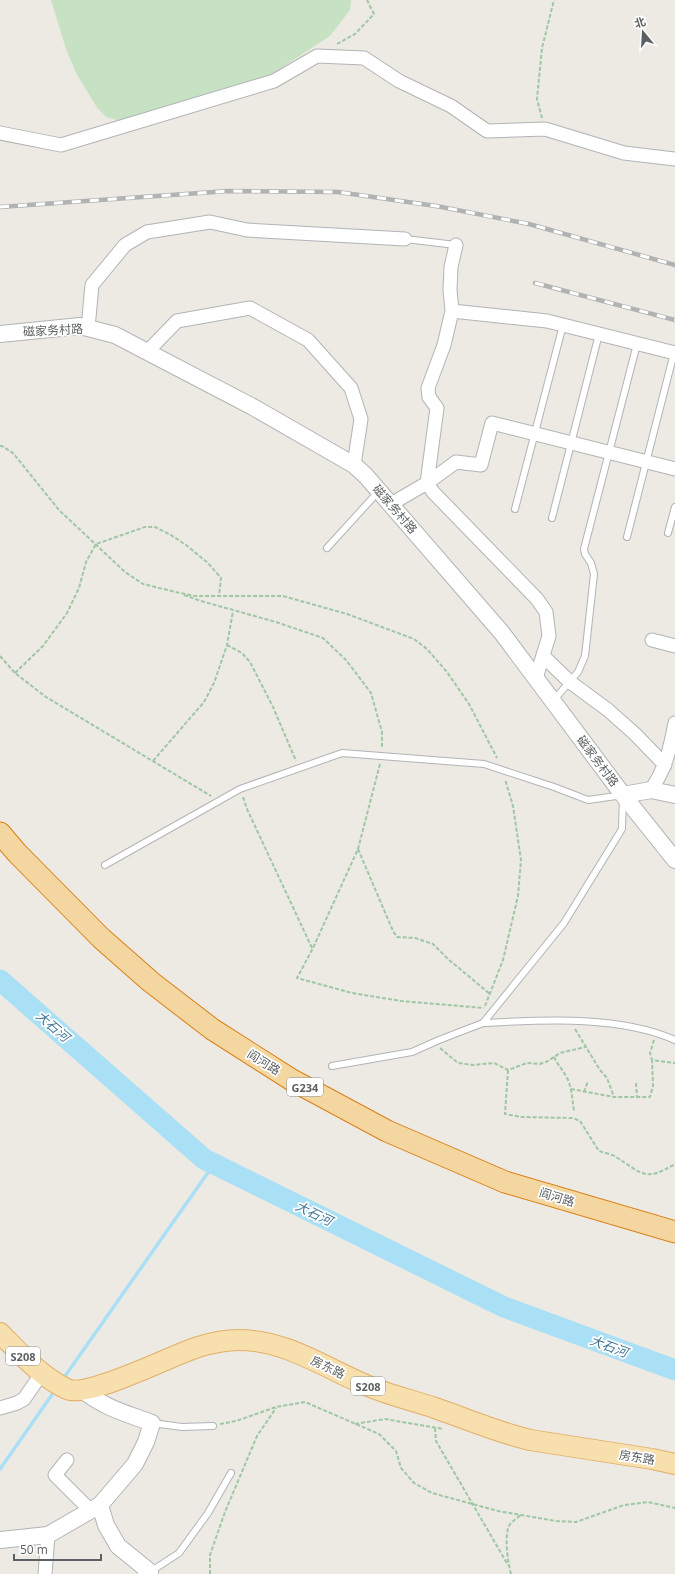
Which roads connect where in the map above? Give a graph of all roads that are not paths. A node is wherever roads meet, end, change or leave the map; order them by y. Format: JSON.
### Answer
{"nodes":[{"id":1,"x":0,"y":133,"type":"edge"},
{"id":2,"x":675,"y":159,"type":"edge"},
{"id":3,"x":405,"y":239,"type":"joint"},
{"id":4,"x":456,"y":245,"type":"joint"},
{"id":5,"x":452,"y":311,"type":"junction"},
{"id":6,"x":563,"y":325,"type":"junction"},
{"id":7,"x":88,"y":328,"type":"junction"},
{"id":8,"x":0,"y":334,"type":"edge"},
{"id":9,"x":599,"y":334,"type":"junction"},
{"id":10,"x":637,"y":344,"type":"junction"},
{"id":11,"x":147,"y":352,"type":"junction"},
{"id":12,"x":675,"y":353,"type":"edge"},
{"id":13,"x":535,"y":434,"type":"junction"},
{"id":14,"x":572,"y":443,"type":"junction"},
{"id":15,"x":609,"y":452,"type":"junction"},
{"id":16,"x":646,"y":462,"type":"junction"},
{"id":17,"x":354,"y":465,"type":"junction"},
{"id":18,"x":675,"y":469,"type":"edge"},
{"id":19,"x":427,"y":483,"type":"junction"},
{"id":20,"x":380,"y":491,"type":"junction"},
{"id":21,"x":391,"y":504,"type":"junction"},
{"id":22,"x":675,"y":507,"type":"edge"},
{"id":23,"x":515,"y":509,"type":"dead end"},
{"id":24,"x":552,"y":518,"type":"dead end"},
{"id":25,"x":668,"y":533,"type":"dead end"},
{"id":26,"x":627,"y":537,"type":"dead end"},
{"id":27,"x":327,"y":548,"type":"dead end"},
{"id":28,"x":652,"y":640,"type":"dead end"},
{"id":29,"x":675,"y":646,"type":"edge"},
{"id":30,"x":543,"y":656,"type":"junction"},
{"id":31,"x":536,"y":678,"type":"junction"},
{"id":32,"x":570,"y":682,"type":"junction"},
{"id":33,"x":553,"y":701,"type":"junction"},
{"id":34,"x":675,"y":723,"type":"edge"},
{"id":35,"x":665,"y":765,"type":"junction"},
{"id":36,"x":651,"y":790,"type":"junction"},
{"id":37,"x":623,"y":795,"type":"junction"},
{"id":38,"x":675,"y":795,"type":"edge"},
{"id":39,"x":0,"y":833,"type":"edge"},
{"id":40,"x":675,"y":860,"type":"edge"},
{"id":41,"x":105,"y":865,"type":"dead end"},
{"id":42,"x":483,"y":1023,"type":"junction"},
{"id":43,"x":675,"y":1040,"type":"edge"},
{"id":44,"x":332,"y":1066,"type":"dead end"},
{"id":45,"x":675,"y":1232,"type":"edge"},
{"id":46,"x":0,"y":1333,"type":"edge"},
{"id":47,"x":45,"y":1375,"type":"junction"},
{"id":48,"x":75,"y":1390,"type":"junction"},
{"id":49,"x":0,"y":1408,"type":"edge"},
{"id":50,"x":152,"y":1423,"type":"junction"},
{"id":51,"x":213,"y":1426,"type":"road end"},
{"id":52,"x":67,"y":1460,"type":"dead end"},
{"id":53,"x":675,"y":1464,"type":"edge"},
{"id":54,"x":231,"y":1473,"type":"dead end"},
{"id":55,"x":95,"y":1507,"type":"junction"},
{"id":56,"x":48,"y":1535,"type":"junction"},
{"id":57,"x":0,"y":1540,"type":"edge"},
{"id":58,"x":148,"y":1573,"type":"edge"},
{"id":59,"x":45,"y":1574,"type":"edge"}],
"edges":[{"from":1,"to":2,"type":"street"},
{"from":3,"to":4,"type":"lane"},
{"from":3,"to":7,"type":"street"},
{"from":4,"to":5,"type":"street"},
{"from":5,"to":6,"type":"street"},
{"from":5,"to":19,"type":"street"},
{"from":6,"to":9,"type":"street"},
{"from":6,"to":13,"type":"lane"},
{"from":7,"to":8,"type":"street","name":"磁家务村路"},
{"from":7,"to":11,"type":"street","name":"磁家务村路"},
{"from":9,"to":10,"type":"street"},
{"from":9,"to":14,"type":"lane"},
{"from":10,"to":12,"type":"street"},
{"from":10,"to":15,"type":"lane"},
{"from":11,"to":17,"type":"street","name":"磁家务村路"},
{"from":11,"to":17,"type":"street"},
{"from":12,"to":16,"type":"lane"},
{"from":13,"to":14,"type":"street"},
{"from":13,"to":19,"type":"street"},
{"from":13,"to":23,"type":"lane"},
{"from":14,"to":15,"type":"street"},
{"from":14,"to":24,"type":"lane"},
{"from":15,"to":16,"type":"street"},
{"from":15,"to":32,"type":"lane"},
{"from":16,"to":18,"type":"street"},
{"from":16,"to":26,"type":"lane"},
{"from":17,"to":20,"type":"street","name":"磁家务村路"},
{"from":19,"to":21,"type":"street"},
{"from":19,"to":30,"type":"street"},
{"from":20,"to":21,"type":"street","name":"磁家务村路"},
{"from":20,"to":27,"type":"lane"},
{"from":21,"to":31,"type":"street","name":"磁家务村路"},
{"from":22,"to":25,"type":"lane"},
{"from":28,"to":29,"type":"street"},
{"from":30,"to":31,"type":"street"},
{"from":30,"to":32,"type":"street"},
{"from":31,"to":33,"type":"street","name":"磁家务村路"},
{"from":32,"to":33,"type":"lane"},
{"from":32,"to":35,"type":"street"},
{"from":33,"to":37,"type":"street","name":"磁家务村路"},
{"from":34,"to":35,"type":"street"},
{"from":35,"to":36,"type":"street"},
{"from":36,"to":37,"type":"street"},
{"from":36,"to":38,"type":"street"},
{"from":37,"to":40,"type":"street","name":"磁家务村路"},
{"from":37,"to":41,"type":"lane"},
{"from":37,"to":42,"type":"lane"},
{"from":39,"to":45,"type":"highway","name":"阎河路","number":"G234"},
{"from":42,"to":43,"type":"lane"},
{"from":42,"to":44,"type":"lane"},
{"from":46,"to":47,"type":"main road","number":"S208"},
{"from":47,"to":48,"type":"main road","number":"S208"},
{"from":47,"to":49,"type":"street"},
{"from":48,"to":50,"type":"street"},
{"from":48,"to":53,"type":"main road","name":"房东路","number":"S208"},
{"from":50,"to":51,"type":"lane"},
{"from":50,"to":55,"type":"street"},
{"from":52,"to":55,"type":"street"},
{"from":54,"to":58,"type":"lane"},
{"from":55,"to":56,"type":"street"},
{"from":55,"to":58,"type":"street"},
{"from":56,"to":57,"type":"street"},
{"from":56,"to":59,"type":"street"}]}
